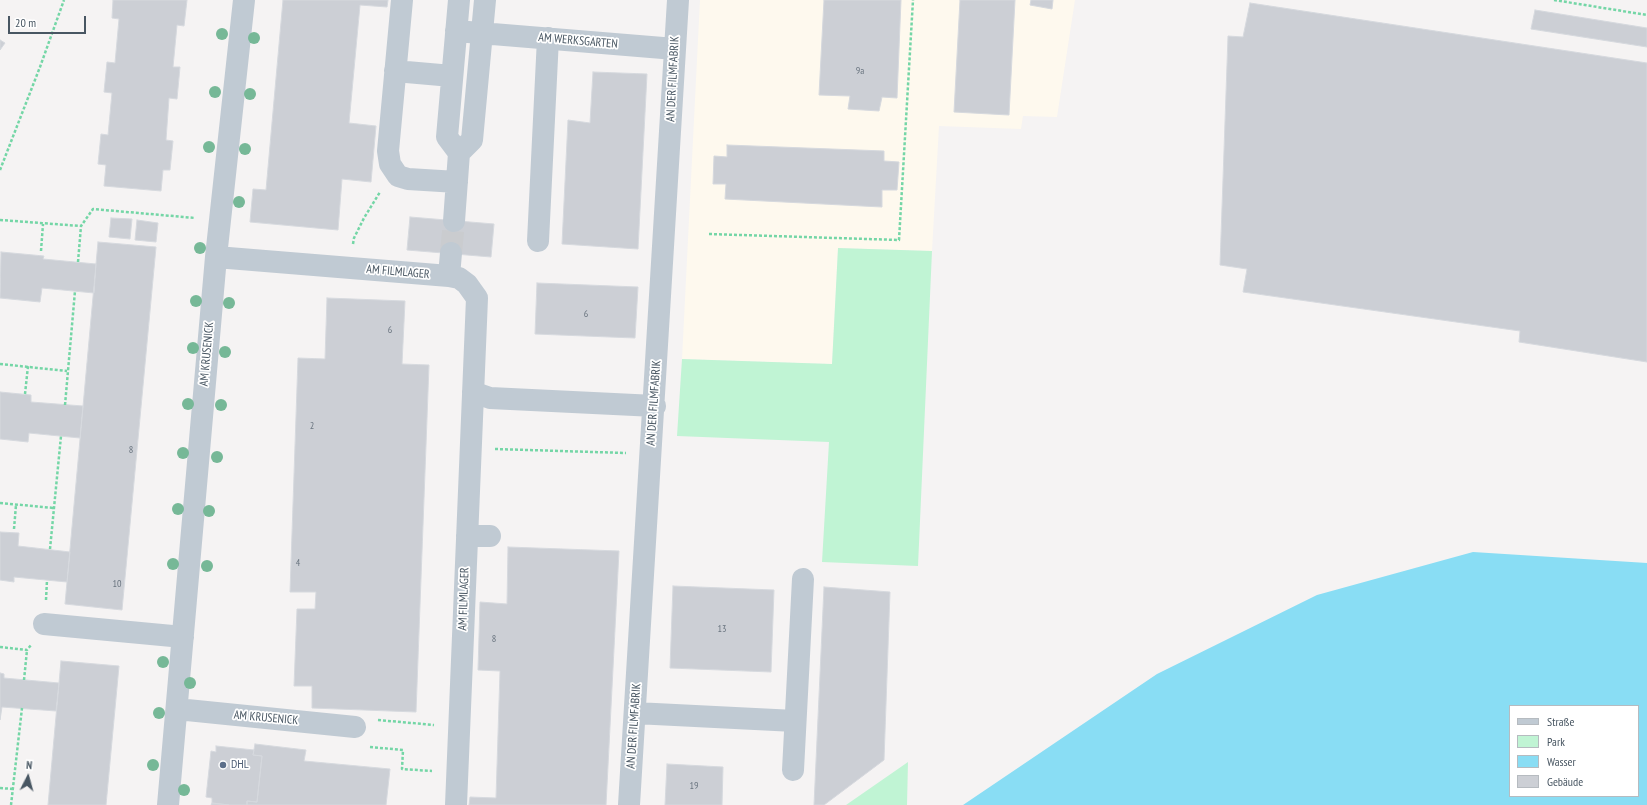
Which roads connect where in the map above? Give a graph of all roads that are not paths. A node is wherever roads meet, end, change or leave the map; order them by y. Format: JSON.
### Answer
{"nodes":[{"id":1,"x":244,"y":0,"type":"edge"},
{"id":2,"x":402,"y":0,"type":"edge"},
{"id":3,"x":459,"y":0,"type":"edge"},
{"id":4,"x":485,"y":0,"type":"edge"},
{"id":5,"x":678,"y":0,"type":"edge"},
{"id":6,"x":456,"y":31,"type":"junction"},
{"id":7,"x":482,"y":32,"type":"junction"},
{"id":8,"x":548,"y":38,"type":"junction"},
{"id":9,"x":675,"y":49,"type":"junction"},
{"id":10,"x":395,"y":71,"type":"junction"},
{"id":11,"x":452,"y":76,"type":"junction"},
{"id":12,"x":459,"y":153,"type":"junction"},
{"id":13,"x":457,"y":182,"type":"junction"},
{"id":14,"x":454,"y":221,"type":"tunnel mouth"},
{"id":15,"x":538,"y":241,"type":"dead end"},
{"id":16,"x":451,"y":253,"type":"tunnel mouth"},
{"id":17,"x":216,"y":257,"type":"junction"},
{"id":18,"x":449,"y":276,"type":"junction"},
{"id":19,"x":473,"y":392,"type":"junction"},
{"id":20,"x":654,"y":406,"type":"junction"},
{"id":21,"x":467,"y":536,"type":"junction"},
{"id":22,"x":490,"y":536,"type":"dead end"},
{"id":23,"x":803,"y":579,"type":"dead end"},
{"id":24,"x":44,"y":624,"type":"dead end"},
{"id":25,"x":183,"y":637,"type":"junction"},
{"id":26,"x":178,"y":709,"type":"junction"},
{"id":27,"x":635,"y":713,"type":"junction"},
{"id":28,"x":795,"y":721,"type":"junction"},
{"id":29,"x":355,"y":727,"type":"dead end"},
{"id":30,"x":793,"y":770,"type":"dead end"},
{"id":31,"x":168,"y":805,"type":"edge"},
{"id":32,"x":456,"y":805,"type":"edge"},
{"id":33,"x":629,"y":805,"type":"edge"}],
"edges":[{"from":1,"to":17,"type":"street","name":"AM KRUSENICK"},
{"from":2,"to":10,"type":"street"},
{"from":3,"to":6,"type":"street"},
{"from":4,"to":7,"type":"street"},
{"from":5,"to":9,"type":"street","name":"AN DER FILMFABRIK"},
{"from":6,"to":7,"type":"street","name":"AM WERKSGARTEN"},
{"from":6,"to":11,"type":"street"},
{"from":7,"to":8,"type":"street","name":"AM WERKSGARTEN"},
{"from":7,"to":12,"type":"street"},
{"from":8,"to":9,"type":"street","name":"AM WERKSGARTEN"},
{"from":8,"to":15,"type":"street"},
{"from":9,"to":20,"type":"street","name":"AN DER FILMFABRIK"},
{"from":10,"to":11,"type":"street"},
{"from":10,"to":13,"type":"street"},
{"from":11,"to":12,"type":"street"},
{"from":12,"to":13,"type":"street"},
{"from":13,"to":14,"type":"street"},
{"from":16,"to":18,"type":"street"},
{"from":17,"to":18,"type":"street","name":"AM FILMLAGER"},
{"from":17,"to":25,"type":"street","name":"AM KRUSENICK"},
{"from":18,"to":19,"type":"street","name":"AM FILMLAGER"},
{"from":19,"to":20,"type":"street"},
{"from":19,"to":21,"type":"street","name":"AM FILMLAGER"},
{"from":20,"to":27,"type":"street","name":"AN DER FILMFABRIK"},
{"from":21,"to":22,"type":"street"},
{"from":21,"to":32,"type":"street","name":"AM FILMLAGER"},
{"from":23,"to":28,"type":"street"},
{"from":24,"to":25,"type":"street"},
{"from":25,"to":26,"type":"street","name":"AM KRUSENICK"},
{"from":26,"to":29,"type":"street","name":"AM KRUSENICK"},
{"from":26,"to":31,"type":"street","name":"AM KRUSENICK"},
{"from":27,"to":28,"type":"street"},
{"from":27,"to":33,"type":"street","name":"AN DER FILMFABRIK"},
{"from":28,"to":30,"type":"street"}]}
